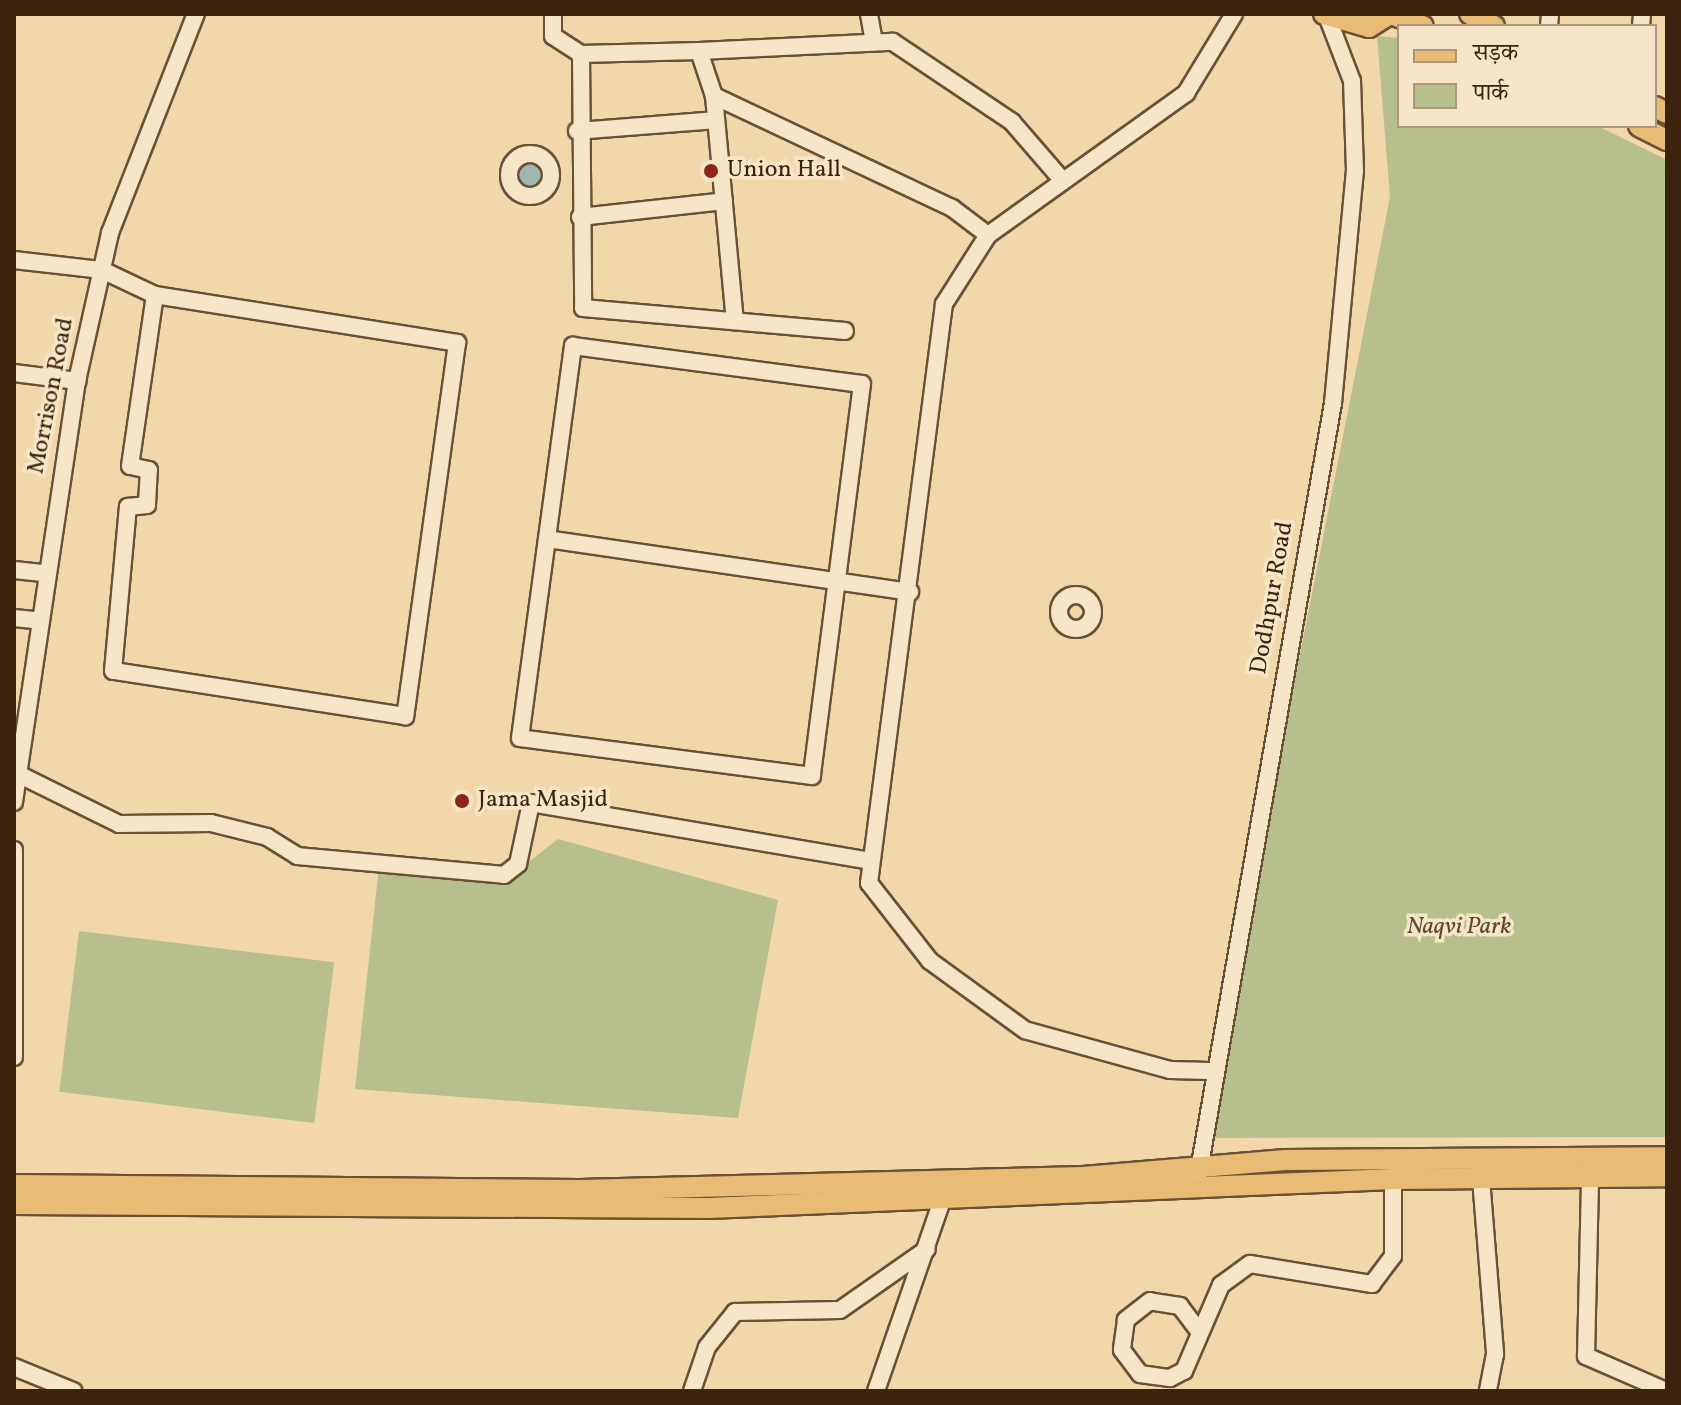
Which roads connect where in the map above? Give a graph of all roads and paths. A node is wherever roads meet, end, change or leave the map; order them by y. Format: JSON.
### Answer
{"nodes":[{"id":1,"x":196,"y":14,"type":"edge"},
{"id":2,"x":553,"y":14,"type":"edge"},
{"id":3,"x":869,"y":14,"type":"edge"},
{"id":4,"x":1234,"y":14,"type":"edge"},
{"id":5,"x":1391,"y":14,"type":"edge"},
{"id":6,"x":1470,"y":14,"type":"edge"},
{"id":7,"x":1325,"y":15,"type":"edge"},
{"id":8,"x":1418,"y":24,"type":"edge"},
{"id":9,"x":1490,"y":24,"type":"edge"},
{"id":10,"x":874,"y":43,"type":"junction"},
{"id":11,"x":699,"y":51,"type":"junction"},
{"id":12,"x":581,"y":54,"type":"junction"},
{"id":13,"x":714,"y":96,"type":"junction"},
{"id":14,"x":716,"y":120,"type":"junction"},
{"id":15,"x":1643,"y":128,"type":"edge"},
{"id":16,"x":577,"y":131,"type":"junction"},
{"id":17,"x":1667,"y":140,"type":"edge"},
{"id":18,"x":551,"y":174,"type":"dead end"},
{"id":19,"x":579,"y":174,"type":"junction"},
{"id":20,"x":1063,"y":181,"type":"junction"},
{"id":21,"x":724,"y":201,"type":"junction"},
{"id":22,"x":580,"y":217,"type":"junction"},
{"id":23,"x":988,"y":235,"type":"junction"},
{"id":24,"x":14,"y":260,"type":"edge"},
{"id":25,"x":102,"y":270,"type":"junction"},
{"id":26,"x":155,"y":295,"type":"junction"},
{"id":27,"x":735,"y":321,"type":"junction"},
{"id":28,"x":845,"y":331,"type":"dead end"},
{"id":29,"x":14,"y":373,"type":"edge"},
{"id":30,"x":77,"y":381,"type":"junction"},
{"id":31,"x":547,"y":539,"type":"junction"},
{"id":32,"x":14,"y":570,"type":"edge"},
{"id":33,"x":45,"y":573,"type":"junction"},
{"id":34,"x":837,"y":581,"type":"junction"},
{"id":35,"x":910,"y":592,"type":"junction"},
{"id":36,"x":14,"y":618,"type":"edge"},
{"id":37,"x":41,"y":621,"type":"junction"},
{"id":38,"x":18,"y":774,"type":"junction"},
{"id":39,"x":14,"y":802,"type":"edge"},
{"id":40,"x":14,"y":850,"type":"edge"},
{"id":41,"x":870,"y":861,"type":"junction"},
{"id":42,"x":14,"y":963,"type":"edge"},
{"id":43,"x":14,"y":1057,"type":"edge"},
{"id":44,"x":1210,"y":1071,"type":"junction"},
{"id":45,"x":1667,"y":1157,"type":"edge"},
{"id":46,"x":1479,"y":1158,"type":"junction"},
{"id":47,"x":1199,"y":1167,"type":"junction"},
{"id":48,"x":1667,"y":1176,"type":"edge"},
{"id":49,"x":1393,"y":1179,"type":"junction"},
{"id":50,"x":1482,"y":1181,"type":"junction"},
{"id":51,"x":1590,"y":1181,"type":"junction"},
{"id":52,"x":14,"y":1185,"type":"edge"},
{"id":53,"x":946,"y":1190,"type":"junction"},
{"id":54,"x":1196,"y":1191,"type":"junction"},
{"id":55,"x":14,"y":1204,"type":"edge"},
{"id":56,"x":927,"y":1249,"type":"junction"},
{"id":57,"x":1198,"y":1330,"type":"junction"},
{"id":58,"x":14,"y":1367,"type":"edge"},
{"id":59,"x":73,"y":1391,"type":"edge"},
{"id":60,"x":692,"y":1391,"type":"edge"},
{"id":61,"x":876,"y":1391,"type":"edge"},
{"id":62,"x":1488,"y":1391,"type":"edge"},
{"id":63,"x":1666,"y":1391,"type":"edge"}],
"edges":[{"from":1,"to":25,"type":"street","name":"Morrison Road"},
{"from":2,"to":12,"type":"street"},
{"from":3,"to":10,"type":"street"},
{"from":4,"to":20,"type":"street"},
{"from":5,"to":7,"type":"main road"},
{"from":5,"to":8,"type":"main road"},
{"from":6,"to":9,"type":"main road"},
{"from":7,"to":44,"type":"street","name":"Dodhpur Road"},
{"from":10,"to":11,"type":"street"},
{"from":10,"to":20,"type":"street"},
{"from":11,"to":12,"type":"street"},
{"from":11,"to":13,"type":"street"},
{"from":12,"to":16,"type":"street"},
{"from":13,"to":14,"type":"street"},
{"from":13,"to":23,"type":"street"},
{"from":14,"to":16,"type":"street"},
{"from":14,"to":21,"type":"street"},
{"from":15,"to":17,"type":"main road"},
{"from":16,"to":19,"type":"street"},
{"from":18,"to":19,"type":"street"},
{"from":19,"to":22,"type":"street"},
{"from":20,"to":23,"type":"street"},
{"from":21,"to":22,"type":"street"},
{"from":21,"to":27,"type":"street"},
{"from":22,"to":27,"type":"street"},
{"from":23,"to":35,"type":"street"},
{"from":24,"to":25,"type":"street"},
{"from":25,"to":26,"type":"street"},
{"from":25,"to":30,"type":"street","name":"Morrison Road"},
{"from":26,"to":26,"type":"street"},
{"from":27,"to":28,"type":"street"},
{"from":29,"to":30,"type":"street"},
{"from":30,"to":33,"type":"street","name":"Morrison Road"},
{"from":31,"to":34,"type":"street"},
{"from":31,"to":34,"type":"street"},
{"from":31,"to":34,"type":"street"},
{"from":32,"to":33,"type":"street"},
{"from":33,"to":37,"type":"street","name":"Morrison Road"},
{"from":34,"to":35,"type":"street"},
{"from":35,"to":41,"type":"street"},
{"from":36,"to":37,"type":"street"},
{"from":37,"to":38,"type":"street","name":"Morrison Road"},
{"from":38,"to":39,"type":"street","name":"Morrison Road"},
{"from":38,"to":41,"type":"street"},
{"from":40,"to":42,"type":"street"},
{"from":41,"to":44,"type":"street"},
{"from":42,"to":43,"type":"street"},
{"from":44,"to":47,"type":"street","name":"Dodhpur Road"},
{"from":45,"to":46,"type":"main road"},
{"from":46,"to":47,"type":"main road"},
{"from":46,"to":50,"type":"street"},
{"from":47,"to":53,"type":"main road"},
{"from":47,"to":54,"type":"street","name":"Dodhpur Road"},
{"from":48,"to":51,"type":"main road"},
{"from":49,"to":50,"type":"main road"},
{"from":49,"to":54,"type":"main road"},
{"from":49,"to":57,"type":"street"},
{"from":50,"to":51,"type":"main road"},
{"from":50,"to":62,"type":"street"},
{"from":51,"to":63,"type":"street"},
{"from":52,"to":53,"type":"main road"},
{"from":53,"to":54,"type":"main road"},
{"from":53,"to":55,"type":"main road"},
{"from":53,"to":56,"type":"street"},
{"from":56,"to":60,"type":"street"},
{"from":56,"to":61,"type":"street"},
{"from":57,"to":57,"type":"street"},
{"from":58,"to":59,"type":"street"}]}
